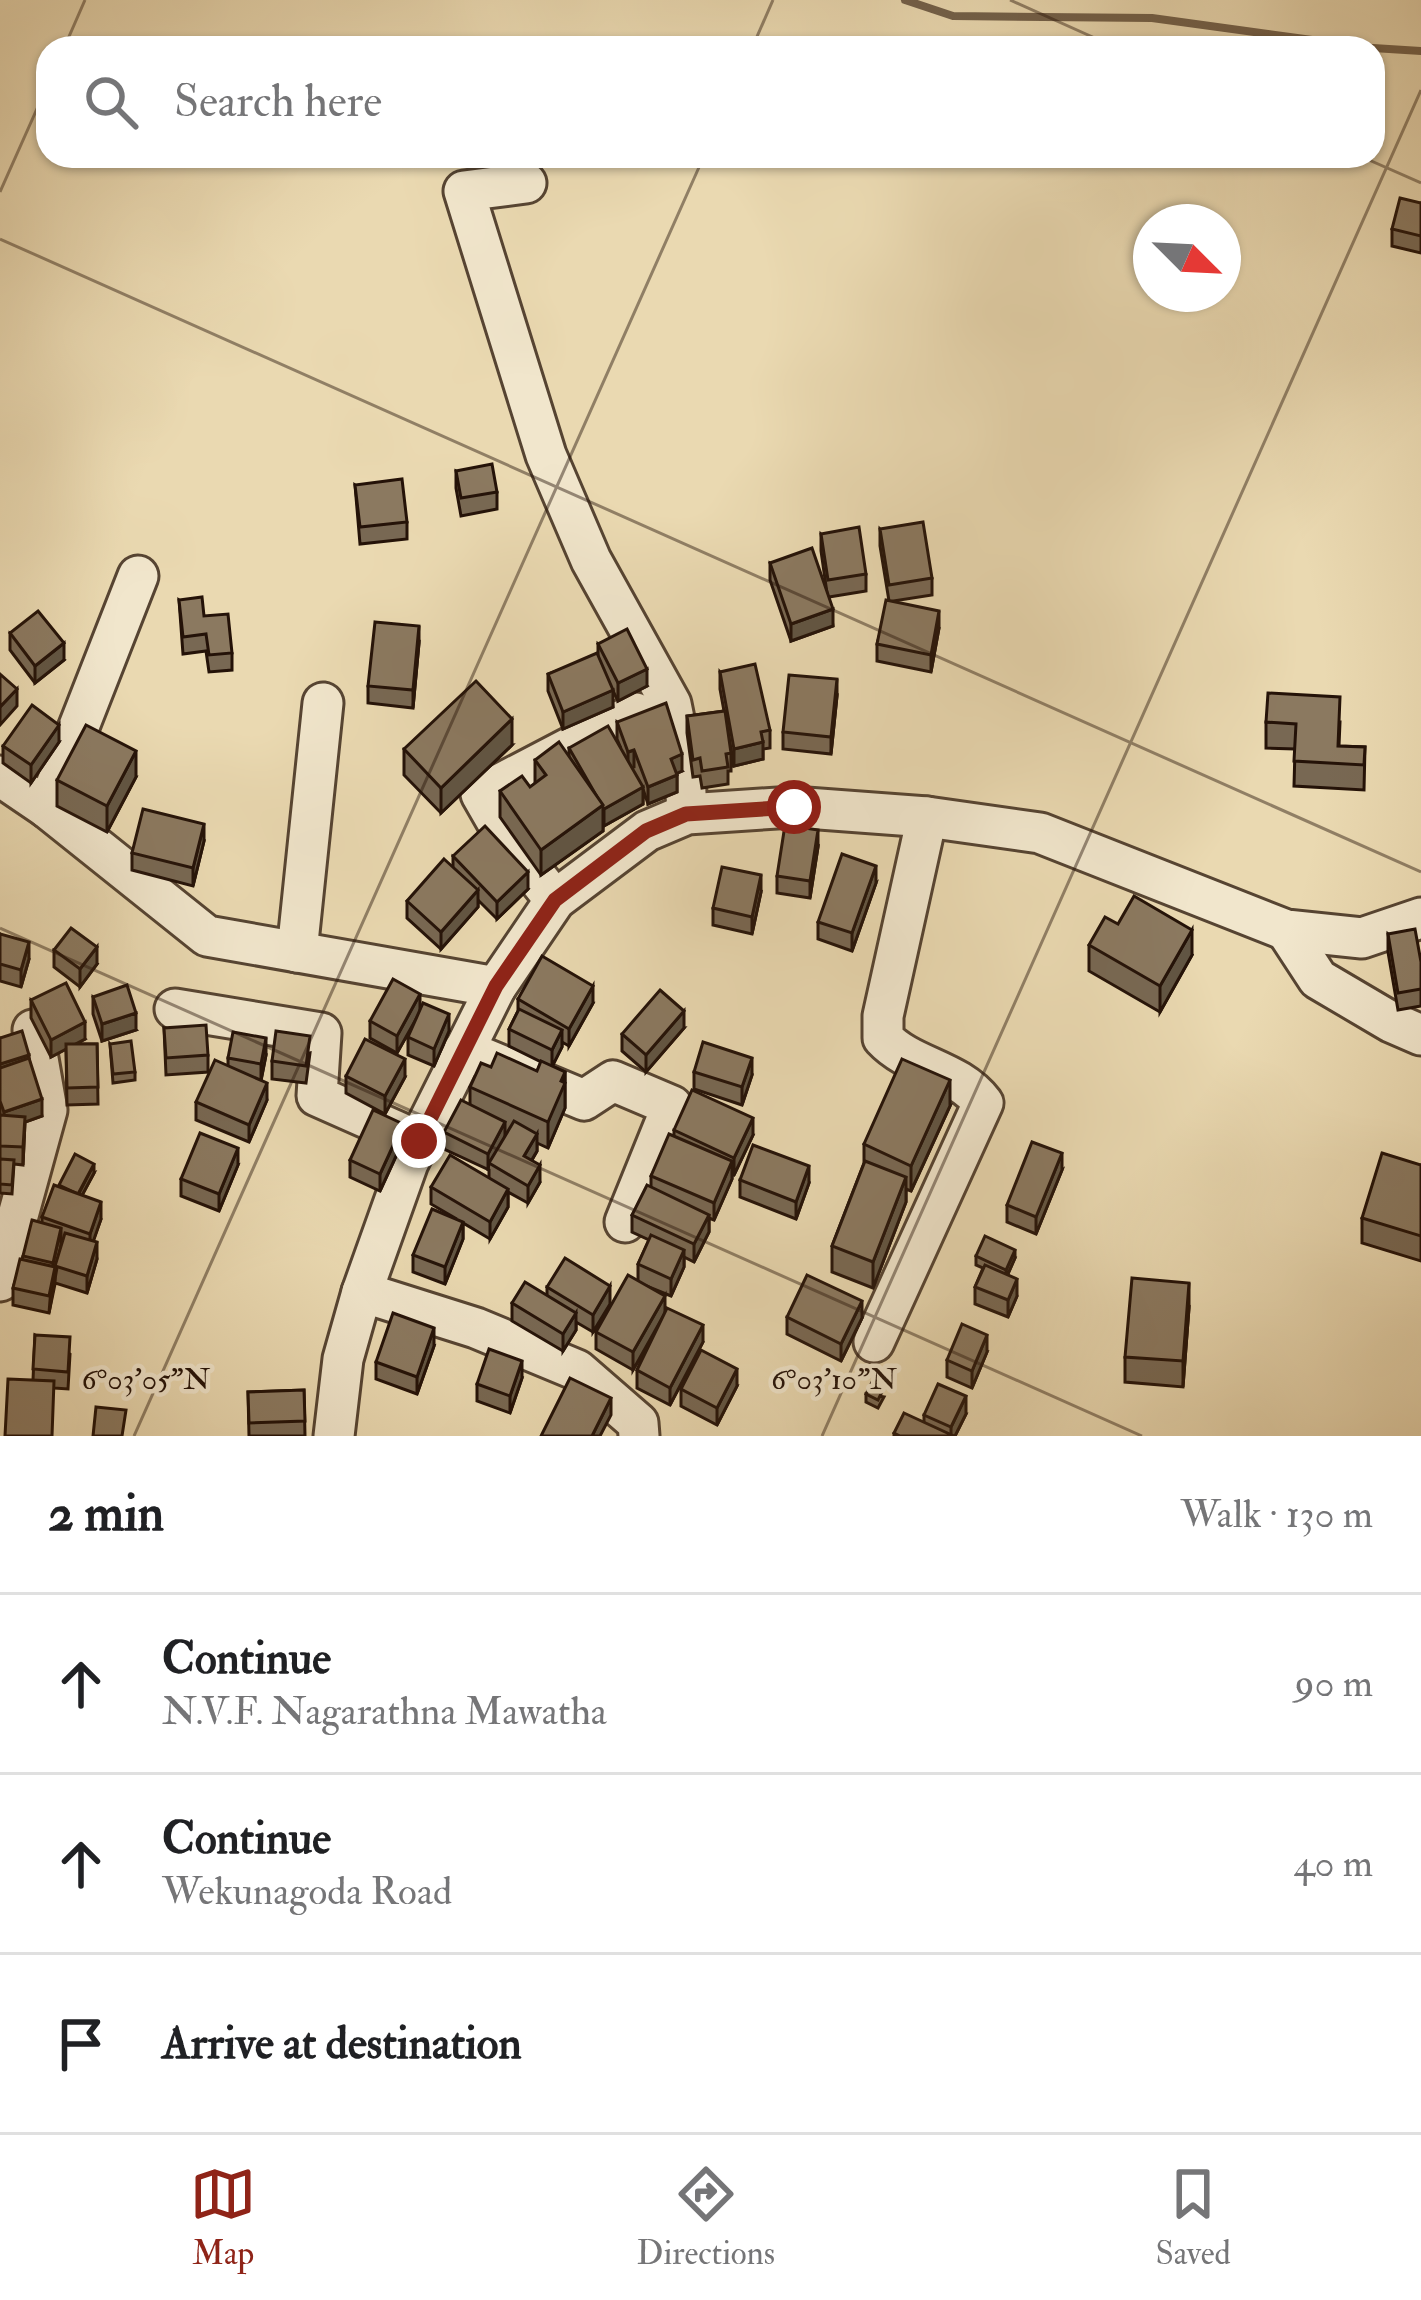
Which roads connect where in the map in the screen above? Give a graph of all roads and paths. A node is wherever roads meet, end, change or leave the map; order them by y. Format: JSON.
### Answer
{"nodes":[{"id":1,"x":526,"y":183,"type":"dead end"},
{"id":2,"x":138,"y":576,"type":"dead end"},
{"id":3,"x":323,"y":703,"type":"dead end"},
{"id":4,"x":636,"y":712,"type":"edge"},
{"id":5,"x":0,"y":776,"type":"edge"},
{"id":6,"x":47,"y":808,"type":"junction"},
{"id":7,"x":686,"y":814,"type":"junction"},
{"id":8,"x":927,"y":817,"type":"junction"},
{"id":9,"x":555,"y":900,"type":"junction"},
{"id":10,"x":1421,"y":918,"type":"edge"},
{"id":11,"x":1286,"y":930,"type":"junction"},
{"id":12,"x":297,"y":952,"type":"junction"},
{"id":13,"x":496,"y":986,"type":"junction"},
{"id":14,"x":175,"y":1009,"type":"dead end"},
{"id":15,"x":33,"y":1030,"type":"edge"},
{"id":16,"x":1421,"y":1034,"type":"edge"},
{"id":17,"x":464,"y":1050,"type":"junction"},
{"id":18,"x":419,"y":1141,"type":"junction"},
{"id":19,"x":625,"y":1222,"type":"dead end"},
{"id":20,"x":0,"y":1281,"type":"edge"},
{"id":21,"x":362,"y":1292,"type":"junction"},
{"id":22,"x":874,"y":1342,"type":"dead end"},
{"id":23,"x":334,"y":1436,"type":"edge"},
{"id":24,"x":639,"y":1436,"type":"edge"}],
"edges":[{"from":1,"to":7,"type":"street"},
{"from":2,"to":6,"type":"street"},
{"from":3,"to":12,"type":"street"},
{"from":4,"to":9,"type":"street"},
{"from":5,"to":6,"type":"street"},
{"from":6,"to":12,"type":"street"},
{"from":7,"to":8,"type":"street"},
{"from":7,"to":9,"type":"street"},
{"from":8,"to":11,"type":"street"},
{"from":8,"to":22,"type":"street"},
{"from":9,"to":13,"type":"street"},
{"from":10,"to":11,"type":"street"},
{"from":11,"to":16,"type":"street"},
{"from":12,"to":13,"type":"street"},
{"from":13,"to":17,"type":"street"},
{"from":14,"to":18,"type":"street"},
{"from":15,"to":20,"type":"street"},
{"from":17,"to":18,"type":"street"},
{"from":17,"to":19,"type":"street"},
{"from":18,"to":21,"type":"street"},
{"from":21,"to":23,"type":"street"},
{"from":21,"to":24,"type":"street"}]}
